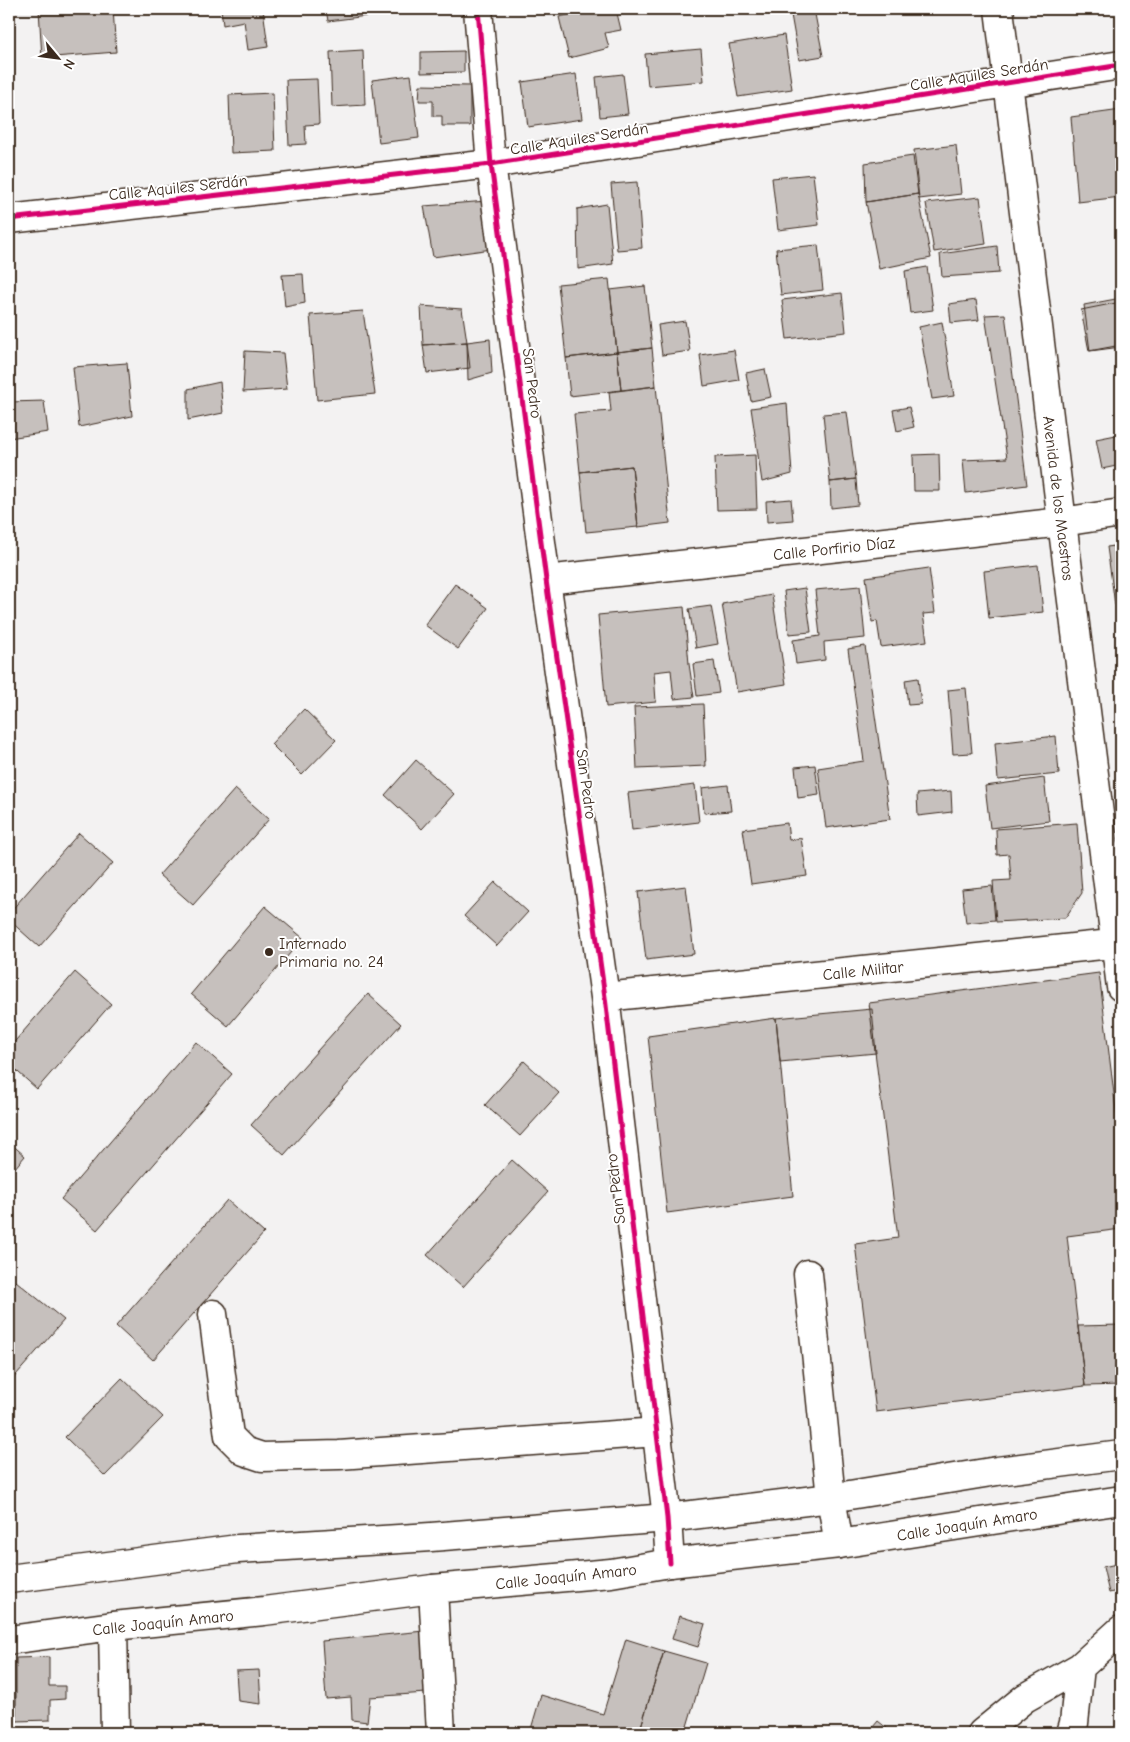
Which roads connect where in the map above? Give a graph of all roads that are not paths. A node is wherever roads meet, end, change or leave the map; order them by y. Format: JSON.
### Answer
{"nodes":[{"id":1,"x":478,"y":9,"type":"edge"},
{"id":2,"x":999,"y":9,"type":"edge"},
{"id":3,"x":1121,"y":65,"type":"edge"},
{"id":4,"x":1008,"y":82,"type":"junction"},
{"id":5,"x":492,"y":164,"type":"junction"},
{"id":6,"x":9,"y":219,"type":"edge"},
{"id":7,"x":1121,"y":513,"type":"edge"},
{"id":8,"x":1062,"y":522,"type":"junction"},
{"id":9,"x":546,"y":580,"type":"junction"},
{"id":10,"x":1119,"y":944,"type":"edge"},
{"id":11,"x":1121,"y":988,"type":"edge"},
{"id":12,"x":605,"y":997,"type":"junction"},
{"id":13,"x":808,"y":1274,"type":"dead end"},
{"id":14,"x":213,"y":1314,"type":"dead end"},
{"id":15,"x":657,"y":1432,"type":"junction"},
{"id":16,"x":1121,"y":1455,"type":"edge"},
{"id":17,"x":831,"y":1498,"type":"junction"},
{"id":18,"x":1121,"y":1500,"type":"edge"},
{"id":19,"x":667,"y":1518,"type":"junction"},
{"id":20,"x":839,"y":1544,"type":"junction"},
{"id":21,"x":670,"y":1563,"type":"junction"},
{"id":22,"x":9,"y":1579,"type":"edge"},
{"id":23,"x":433,"y":1589,"type":"junction"},
{"id":24,"x":113,"y":1626,"type":"junction"},
{"id":25,"x":1121,"y":1630,"type":"edge"},
{"id":26,"x":9,"y":1640,"type":"edge"},
{"id":27,"x":1080,"y":1667,"type":"junction"},
{"id":28,"x":114,"y":1733,"type":"edge"},
{"id":29,"x":440,"y":1733,"type":"edge"},
{"id":30,"x":982,"y":1733,"type":"edge"},
{"id":31,"x":1071,"y":1733,"type":"edge"}],
"edges":[{"from":1,"to":5,"type":"street","name":"San Pedro"},
{"from":2,"to":4,"type":"street","name":"Avenida de los Maestros"},
{"from":3,"to":4,"type":"street","name":"Calle Aquiles Serdán"},
{"from":4,"to":5,"type":"street","name":"Calle Aquiles Serdán"},
{"from":4,"to":8,"type":"street","name":"Avenida de los Maestros"},
{"from":5,"to":6,"type":"street","name":"Calle Aquiles Serdán"},
{"from":5,"to":9,"type":"street","name":"San Pedro"},
{"from":7,"to":8,"type":"street","name":"Calle Porfirio Díaz"},
{"from":8,"to":9,"type":"street","name":"Calle Porfirio Díaz"},
{"from":8,"to":10,"type":"street","name":"Avenida de los Maestros"},
{"from":9,"to":12,"type":"street","name":"San Pedro"},
{"from":10,"to":11,"type":"street","name":"Avenida de los Maestros"},
{"from":10,"to":12,"type":"street","name":"Calle Militar"},
{"from":12,"to":15,"type":"street","name":"San Pedro"},
{"from":13,"to":17,"type":"street"},
{"from":14,"to":15,"type":"street"},
{"from":15,"to":19,"type":"street","name":"San Pedro"},
{"from":16,"to":17,"type":"street"},
{"from":17,"to":19,"type":"street"},
{"from":17,"to":20,"type":"street"},
{"from":18,"to":20,"type":"street","name":"Calle Joaquín Amaro"},
{"from":19,"to":21,"type":"street","name":"San Pedro"},
{"from":19,"to":22,"type":"street"},
{"from":20,"to":21,"type":"street","name":"Calle Joaquín Amaro"},
{"from":21,"to":23,"type":"street","name":"Calle Joaquín Amaro"},
{"from":23,"to":24,"type":"street","name":"Calle Joaquín Amaro"},
{"from":23,"to":29,"type":"street"},
{"from":24,"to":26,"type":"street","name":"Calle Joaquín Amaro"},
{"from":24,"to":28,"type":"street"},
{"from":25,"to":27,"type":"street"},
{"from":27,"to":30,"type":"street"},
{"from":27,"to":31,"type":"street"}]}
